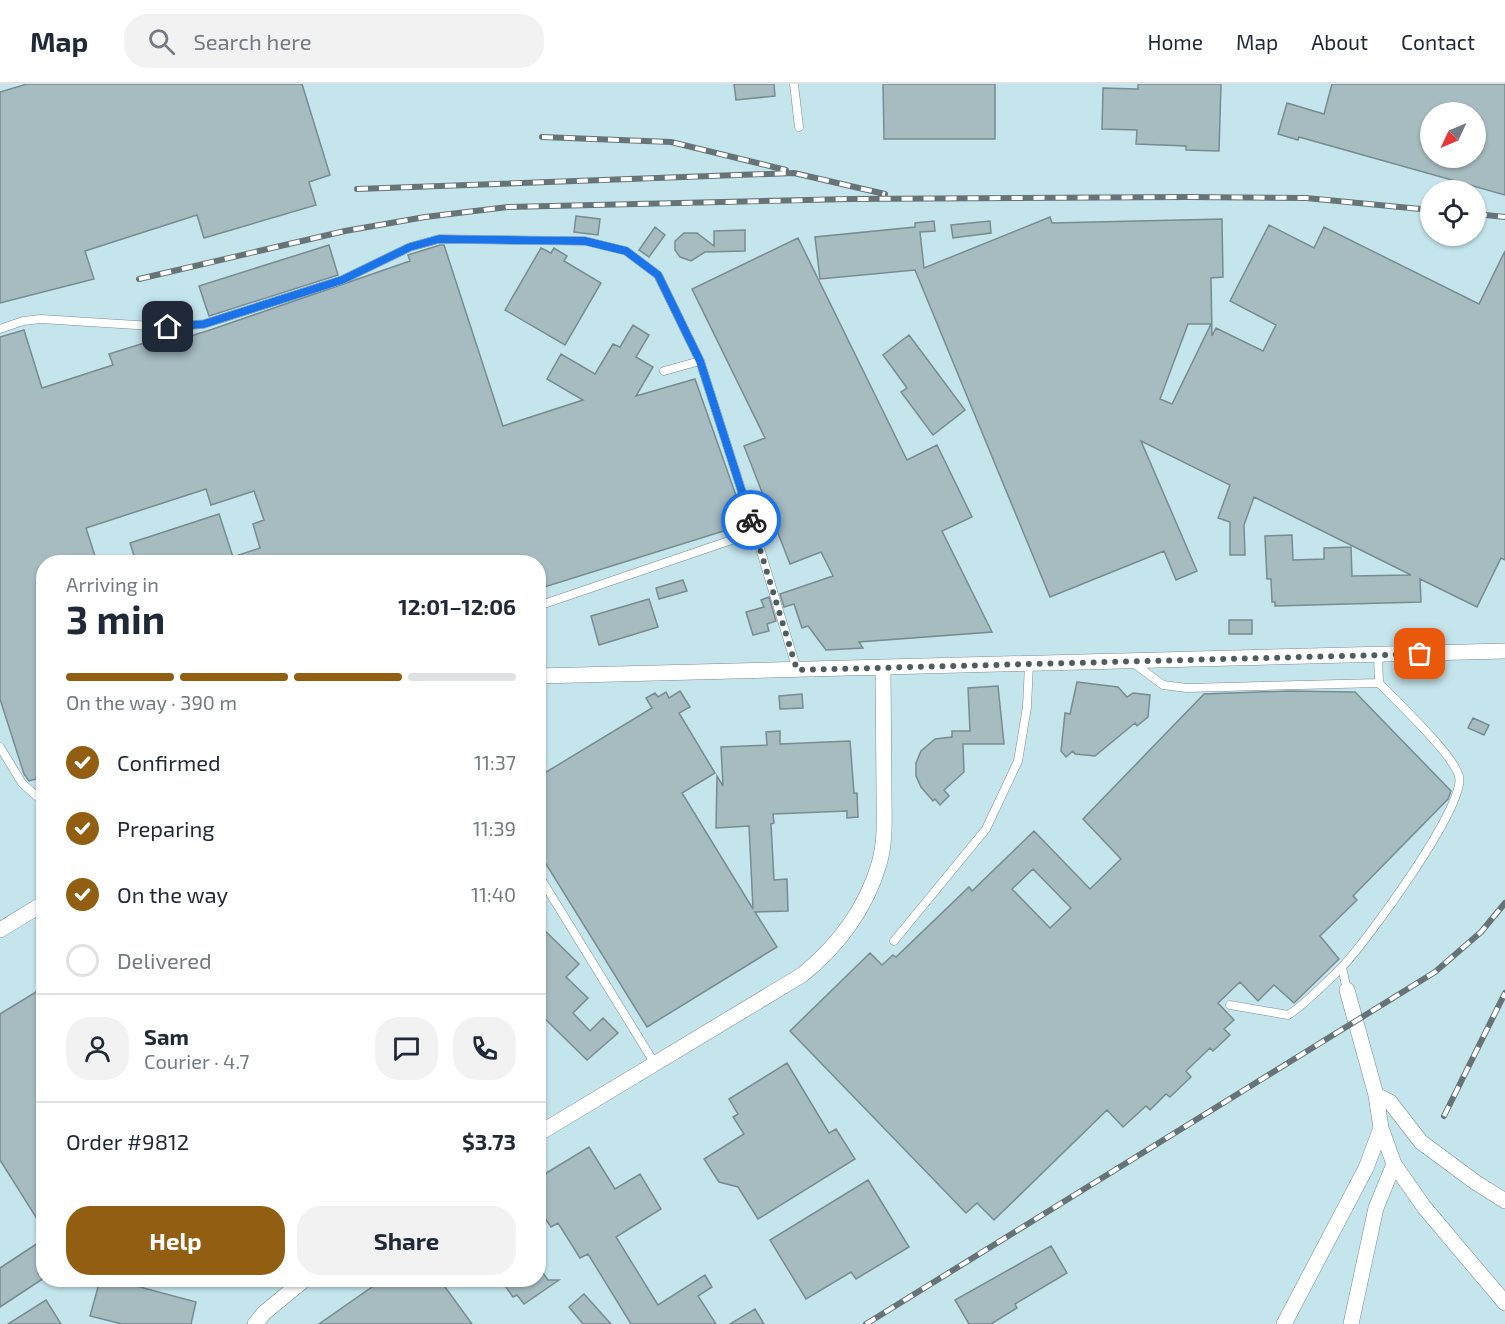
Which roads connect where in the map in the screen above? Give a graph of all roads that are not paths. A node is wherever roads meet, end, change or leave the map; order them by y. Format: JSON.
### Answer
{"nodes":[{"id":1,"x":795,"y":84,"type":"edge"},
{"id":2,"x":799,"y":127,"type":"dead end"},
{"id":3,"x":0,"y":329,"type":"edge"},
{"id":4,"x":700,"y":361,"type":"junction"},
{"id":5,"x":664,"y":371,"type":"dead end"},
{"id":6,"x":755,"y":532,"type":"junction"},
{"id":7,"x":546,"y":603,"type":"edge"},
{"id":8,"x":1505,"y":651,"type":"edge"},
{"id":9,"x":1378,"y":655,"type":"junction"},
{"id":10,"x":1131,"y":661,"type":"junction"},
{"id":11,"x":1029,"y":664,"type":"junction"},
{"id":12,"x":883,"y":668,"type":"junction"},
{"id":13,"x":797,"y":670,"type":"junction"},
{"id":14,"x":546,"y":676,"type":"edge"},
{"id":15,"x":1379,"y":683,"type":"junction"},
{"id":16,"x":0,"y":747,"type":"edge"},
{"id":17,"x":36,"y":796,"type":"edge"},
{"id":18,"x":546,"y":887,"type":"edge"},
{"id":19,"x":36,"y":908,"type":"edge"},
{"id":20,"x":0,"y":930,"type":"edge"},
{"id":21,"x":894,"y":940,"type":"dead end"},
{"id":22,"x":1342,"y":967,"type":"junction"},
{"id":23,"x":1347,"y":990,"type":"joint"},
{"id":24,"x":1230,"y":1005,"type":"dead end"},
{"id":25,"x":655,"y":1064,"type":"junction"},
{"id":26,"x":1376,"y":1095,"type":"junction"},
{"id":27,"x":1381,"y":1128,"type":"junction"},
{"id":28,"x":546,"y":1129,"type":"edge"},
{"id":29,"x":1394,"y":1164,"type":"junction"},
{"id":30,"x":1505,"y":1201,"type":"edge"},
{"id":31,"x":296,"y":1287,"type":"edge"},
{"id":32,"x":1505,"y":1303,"type":"edge"},
{"id":33,"x":255,"y":1324,"type":"edge"},
{"id":34,"x":1284,"y":1324,"type":"edge"},
{"id":35,"x":1351,"y":1324,"type":"edge"}],
"edges":[{"from":1,"to":2,"type":"lane"},
{"from":3,"to":4,"type":"lane"},
{"from":4,"to":5,"type":"lane"},
{"from":4,"to":6,"type":"lane"},
{"from":6,"to":7,"type":"lane"},
{"from":6,"to":13,"type":"lane"},
{"from":8,"to":9,"type":"street"},
{"from":9,"to":10,"type":"street"},
{"from":9,"to":15,"type":"lane"},
{"from":10,"to":11,"type":"street"},
{"from":10,"to":15,"type":"lane"},
{"from":11,"to":12,"type":"street"},
{"from":11,"to":21,"type":"lane"},
{"from":12,"to":13,"type":"street"},
{"from":12,"to":25,"type":"street"},
{"from":13,"to":14,"type":"street"},
{"from":15,"to":22,"type":"lane"},
{"from":16,"to":17,"type":"lane"},
{"from":18,"to":25,"type":"lane"},
{"from":19,"to":20,"type":"street"},
{"from":22,"to":23,"type":"lane"},
{"from":22,"to":24,"type":"lane"},
{"from":23,"to":26,"type":"street"},
{"from":25,"to":28,"type":"street"},
{"from":26,"to":27,"type":"street"},
{"from":26,"to":30,"type":"street"},
{"from":27,"to":29,"type":"street"},
{"from":27,"to":34,"type":"street"},
{"from":29,"to":32,"type":"street"},
{"from":29,"to":35,"type":"street"},
{"from":31,"to":33,"type":"street"}]}
